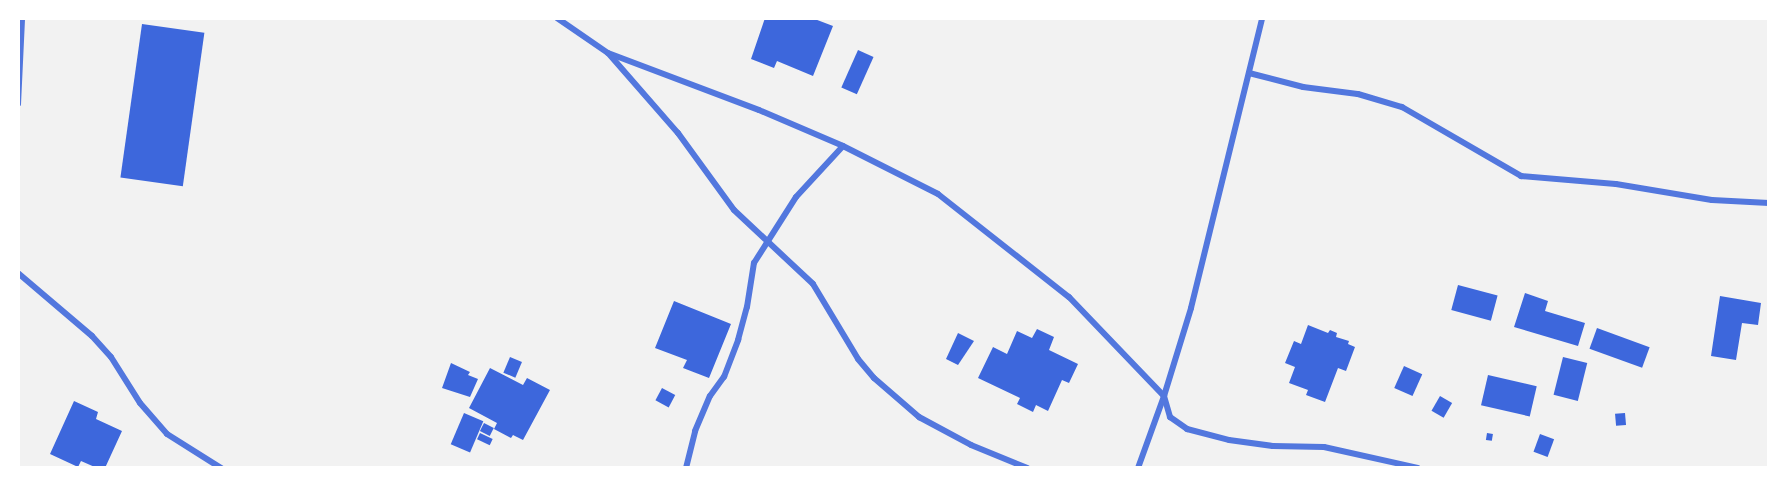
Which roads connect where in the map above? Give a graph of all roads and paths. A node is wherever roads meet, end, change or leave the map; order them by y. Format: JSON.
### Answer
{"nodes":[{"id":1,"x":22,"y":18,"type":"edge"},
{"id":2,"x":557,"y":18,"type":"edge"},
{"id":3,"x":1262,"y":18,"type":"edge"},
{"id":4,"x":608,"y":53,"type":"junction"},
{"id":5,"x":1249,"y":73,"type":"junction"},
{"id":6,"x":19,"y":80,"type":"edge"},
{"id":7,"x":18,"y":104,"type":"edge"},
{"id":8,"x":843,"y":146,"type":"junction"},
{"id":9,"x":1769,"y":203,"type":"edge"},
{"id":10,"x":767,"y":243,"type":"junction"},
{"id":11,"x":18,"y":273,"type":"edge"},
{"id":12,"x":1164,"y":396,"type":"junction"},
{"id":13,"x":221,"y":468,"type":"edge"},
{"id":14,"x":686,"y":468,"type":"edge"},
{"id":15,"x":1027,"y":468,"type":"edge"},
{"id":16,"x":1138,"y":468,"type":"edge"},
{"id":17,"x":1418,"y":468,"type":"edge"}],
"edges":[{"from":1,"to":6,"type":"lane"},
{"from":2,"to":4,"type":"street"},
{"from":3,"to":5,"type":"street"},
{"from":4,"to":8,"type":"street"},
{"from":4,"to":10,"type":"street"},
{"from":5,"to":9,"type":"street"},
{"from":5,"to":12,"type":"street"},
{"from":6,"to":7,"type":"lane"},
{"from":8,"to":10,"type":"street"},
{"from":8,"to":12,"type":"street"},
{"from":10,"to":14,"type":"street"},
{"from":10,"to":15,"type":"street"},
{"from":11,"to":13,"type":"street"},
{"from":12,"to":16,"type":"street"},
{"from":12,"to":17,"type":"street"}]}
